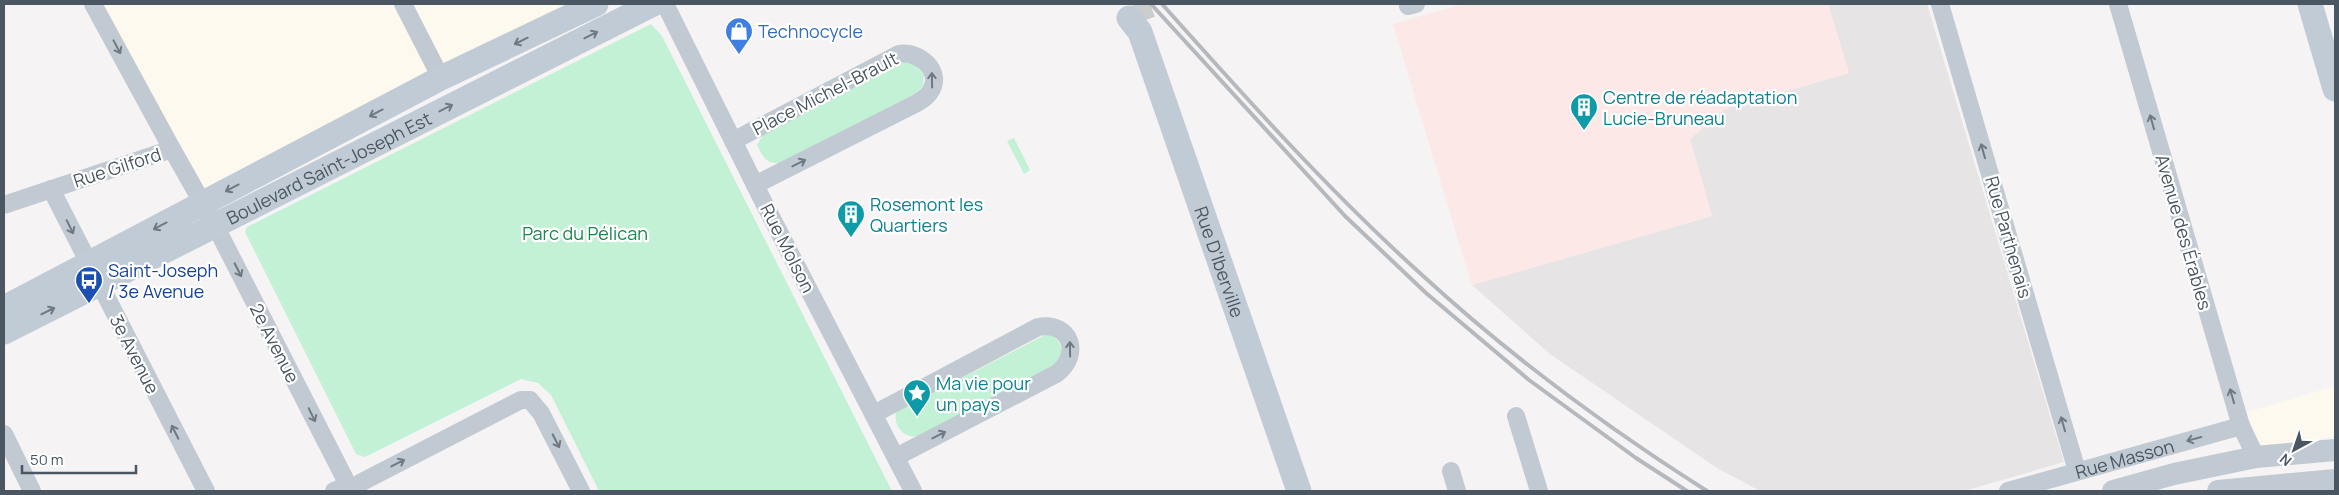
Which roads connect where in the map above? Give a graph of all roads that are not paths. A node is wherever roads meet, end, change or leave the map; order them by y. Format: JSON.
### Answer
{"nodes":[{"id":1,"x":94,"y":4,"type":"edge"},
{"id":2,"x":403,"y":4,"type":"edge"},
{"id":3,"x":596,"y":4,"type":"edge"},
{"id":4,"x":653,"y":4,"type":"edge"},
{"id":5,"x":665,"y":4,"type":"edge"},
{"id":6,"x":1940,"y":4,"type":"edge"},
{"id":7,"x":2118,"y":4,"type":"edge"},
{"id":8,"x":2310,"y":4,"type":"edge"},
{"id":9,"x":1138,"y":23,"type":"tunnel mouth"},
{"id":10,"x":441,"y":78,"type":"junction"},
{"id":11,"x":2335,"y":89,"type":"edge"},
{"id":12,"x":733,"y":141,"type":"junction"},
{"id":13,"x":172,"y":149,"type":"junction"},
{"id":14,"x":755,"y":185,"type":"junction"},
{"id":15,"x":51,"y":189,"type":"junction"},
{"id":16,"x":203,"y":204,"type":"junction"},
{"id":17,"x":4,"y":206,"type":"edge"},
{"id":18,"x":216,"y":226,"type":"junction"},
{"id":19,"x":94,"y":275,"type":"junction"},
{"id":20,"x":4,"y":308,"type":"edge"},
{"id":21,"x":4,"y":332,"type":"edge"},
{"id":22,"x":874,"y":414,"type":"junction"},
{"id":23,"x":1516,"y":416,"type":"dead end"},
{"id":24,"x":2241,"y":426,"type":"junction"},
{"id":25,"x":4,"y":434,"type":"edge"},
{"id":26,"x":2335,"y":450,"type":"edge"},
{"id":27,"x":896,"y":457,"type":"junction"},
{"id":28,"x":2256,"y":457,"type":"junction"},
{"id":29,"x":2077,"y":471,"type":"junction"},
{"id":30,"x":1451,"y":472,"type":"dead end"},
{"id":31,"x":2333,"y":480,"type":"edge"},
{"id":32,"x":348,"y":488,"type":"edge"},
{"id":33,"x":2256,"y":489,"type":"edge"},
{"id":34,"x":32,"y":491,"type":"edge"},
{"id":35,"x":206,"y":491,"type":"edge"},
{"id":36,"x":581,"y":491,"type":"edge"},
{"id":37,"x":913,"y":491,"type":"edge"},
{"id":38,"x":1298,"y":491,"type":"edge"},
{"id":39,"x":1457,"y":491,"type":"edge"},
{"id":40,"x":1539,"y":491,"type":"edge"},
{"id":41,"x":2008,"y":491,"type":"edge"},
{"id":42,"x":2113,"y":491,"type":"edge"},
{"id":43,"x":2218,"y":491,"type":"edge"},
{"id":44,"x":2303,"y":491,"type":"edge"}],
"edges":[{"from":1,"to":13,"type":"street","one_way":true},
{"from":2,"to":10,"type":"street"},
{"from":3,"to":10,"type":"main road","name":"Boulevard Saint-Joseph Est","one_way":true},
{"from":18,"to":4,"type":"main road","name":"Boulevard Saint-Joseph Est","one_way":true},
{"from":5,"to":12,"type":"street","name":"Rue Molson"},
{"from":29,"to":6,"type":"street","name":"Rue Parthenais","one_way":true},
{"from":24,"to":7,"type":"street","name":"Avenue des Érables","one_way":true},
{"from":8,"to":11,"type":"main road"},
{"from":9,"to":38,"type":"main road","name":"Rue D'Iberville"},
{"from":10,"to":16,"type":"main road","name":"Boulevard Saint-Joseph Est","one_way":true},
{"from":12,"to":14,"type":"street","name":"Rue Molson"},
{"from":14,"to":12,"type":"street","name":"Place Michel-Brault","one_way":true},
{"from":13,"to":15,"type":"street","name":"Rue Gilford"},
{"from":13,"to":16,"type":"street","name":"Rue Gilford"},
{"from":14,"to":22,"type":"street","name":"Rue Molson"},
{"from":15,"to":17,"type":"street","name":"Rue Gilford"},
{"from":15,"to":19,"type":"street","name":"3e Avenue","one_way":true},
{"from":16,"to":18,"type":"street","name":"2e Avenue"},
{"from":16,"to":19,"type":"main road","name":"Boulevard Saint-Joseph Est","one_way":true},
{"from":18,"to":19,"type":"main road","name":"Boulevard Saint-Joseph Est"},
{"from":18,"to":32,"type":"street","name":"2e Avenue","one_way":true},
{"from":19,"to":20,"type":"main road","name":"Boulevard Saint-Joseph Est"},
{"from":21,"to":19,"type":"main road","name":"Boulevard Saint-Joseph Est","one_way":true},
{"from":35,"to":19,"type":"street","name":"3e Avenue","one_way":true},
{"from":22,"to":27,"type":"street","name":"Rue Molson"},
{"from":27,"to":22,"type":"street","one_way":true},
{"from":23,"to":40,"type":"street"},
{"from":24,"to":28,"type":"street","name":"Avenue des Érables"},
{"from":24,"to":29,"type":"street","name":"Rue Masson","one_way":true},
{"from":25,"to":34,"type":"street"},
{"from":26,"to":28,"type":"street","name":"Rue Masson"},
{"from":27,"to":37,"type":"street","name":"Rue Molson"},
{"from":28,"to":42,"type":"street","name":"Rue Masson"},
{"from":29,"to":41,"type":"street","name":"Rue Masson"},
{"from":30,"to":39,"type":"street"},
{"from":31,"to":33,"type":"street"},
{"from":31,"to":44,"type":"street"},
{"from":32,"to":36,"type":"street","one_way":true},
{"from":33,"to":43,"type":"street"}]}
